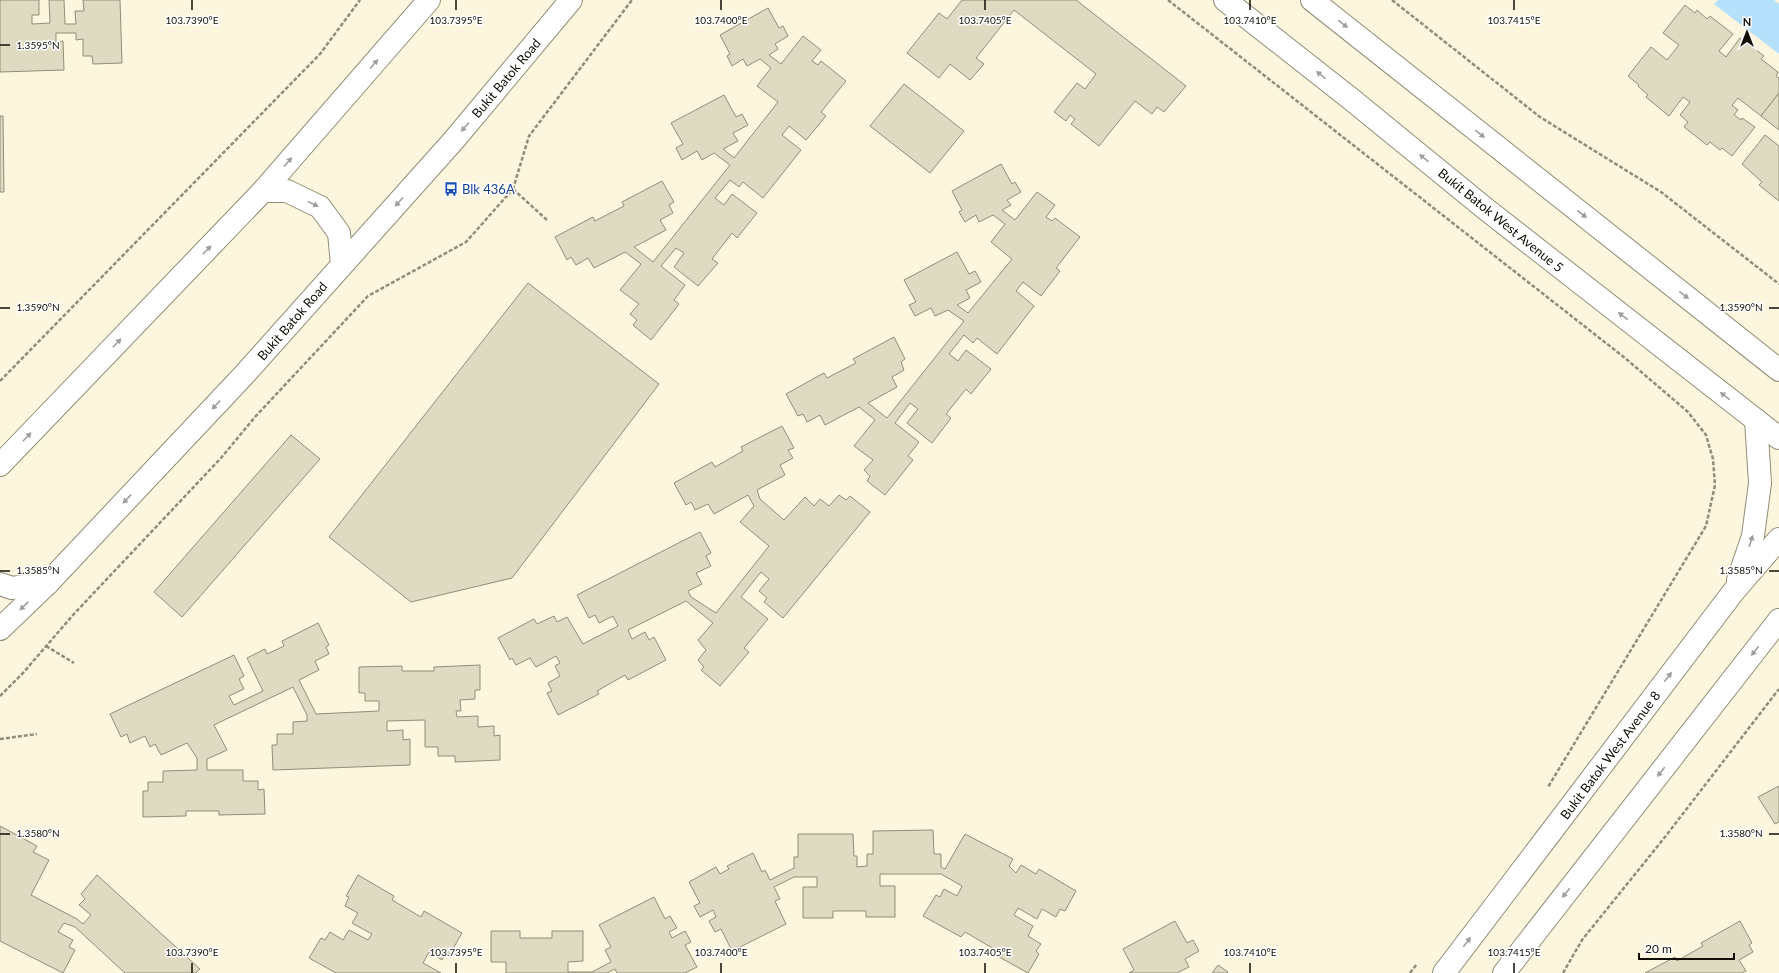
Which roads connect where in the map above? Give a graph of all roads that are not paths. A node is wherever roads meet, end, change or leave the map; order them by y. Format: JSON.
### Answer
{"nodes":[{"id":1,"x":429,"y":0,"type":"edge"},
{"id":2,"x":571,"y":0,"type":"edge"},
{"id":3,"x":1225,"y":0,"type":"edge"},
{"id":4,"x":1312,"y":0,"type":"edge"},
{"id":5,"x":262,"y":191,"type":"junction"},
{"id":6,"x":342,"y":264,"type":"junction"},
{"id":7,"x":1775,"y":364,"type":"edge"},
{"id":8,"x":1756,"y":420,"type":"junction"},
{"id":9,"x":1779,"y":438,"type":"edge"},
{"id":10,"x":0,"y":465,"type":"edge"},
{"id":11,"x":1779,"y":539,"type":"edge"},
{"id":12,"x":48,"y":583,"type":"junction"},
{"id":13,"x":0,"y":584,"type":"edge"},
{"id":14,"x":1734,"y":591,"type":"junction"},
{"id":15,"x":1779,"y":620,"type":"edge"},
{"id":16,"x":0,"y":629,"type":"edge"},
{"id":17,"x":1444,"y":973,"type":"edge"},
{"id":18,"x":1504,"y":973,"type":"edge"}],
"edges":[{"from":5,"to":1,"type":"street","one_way":true},
{"from":2,"to":6,"type":"street","name":"Bukit Batok Road","one_way":true},
{"from":8,"to":3,"type":"street","name":"Bukit Batok West Avenue 5","one_way":true},
{"from":4,"to":7,"type":"street","one_way":true},
{"from":5,"to":6,"type":"street","one_way":true},
{"from":10,"to":5,"type":"street","one_way":true},
{"from":6,"to":12,"type":"street","name":"Bukit Batok Road","one_way":true},
{"from":8,"to":9,"type":"street","name":"Bukit Batok West Avenue 5"},
{"from":14,"to":8,"type":"street","one_way":true},
{"from":11,"to":14,"type":"street","name":"Bukit Batok West Avenue 8"},
{"from":12,"to":13,"type":"street"},
{"from":12,"to":16,"type":"street","name":"Bukit Batok Road","one_way":true},
{"from":17,"to":14,"type":"street","name":"Bukit Batok West Avenue 8","one_way":true},
{"from":15,"to":18,"type":"street","one_way":true}]}
